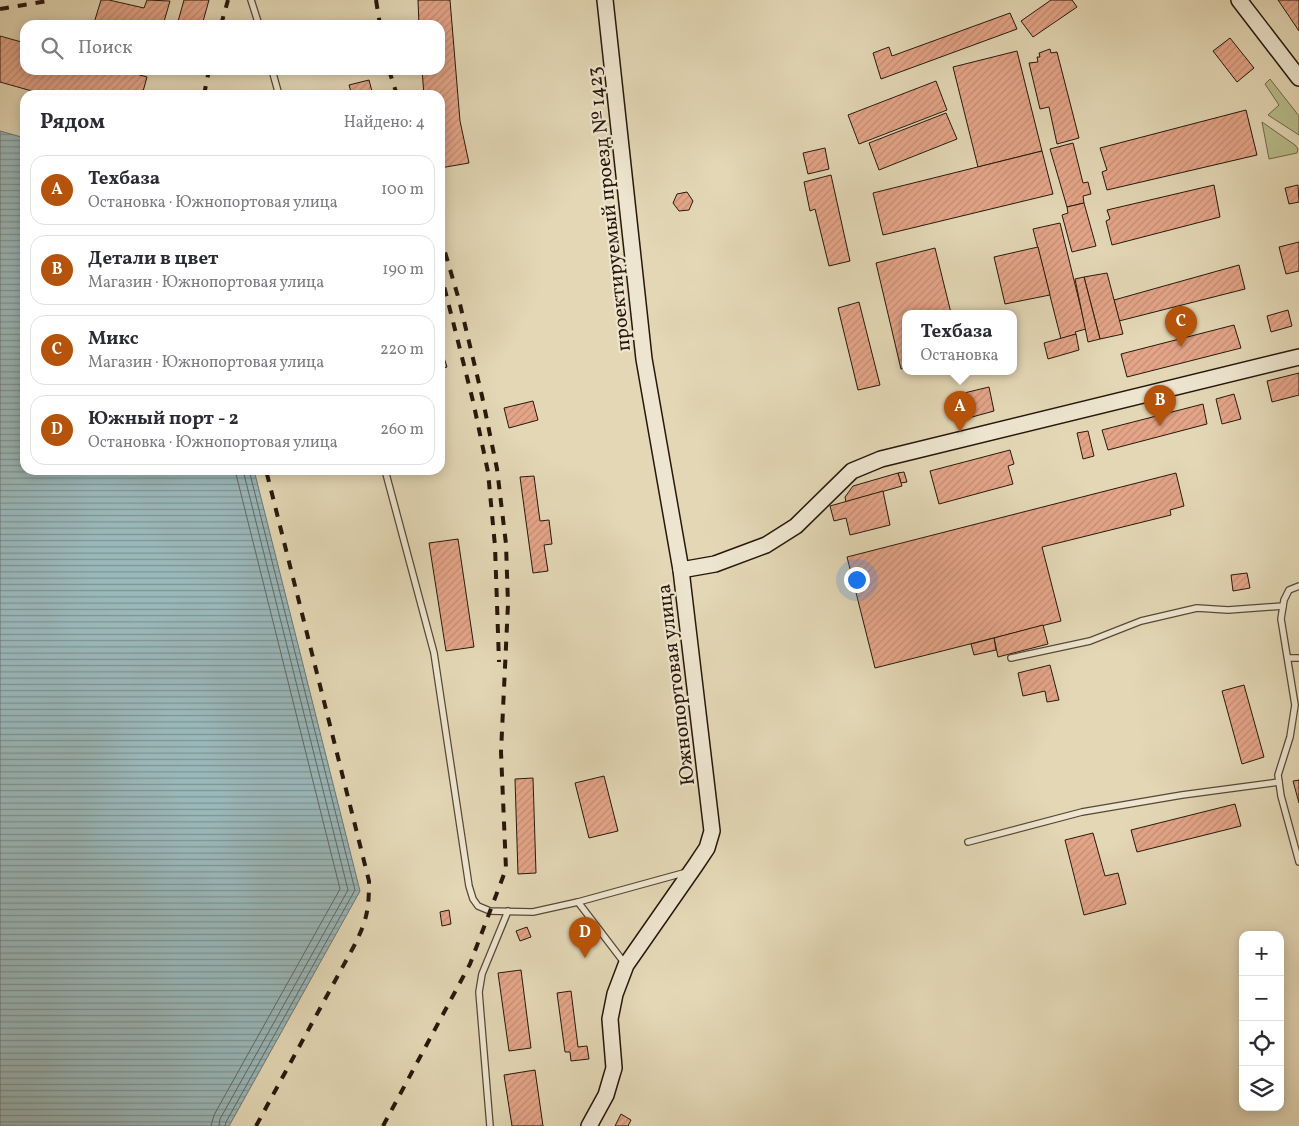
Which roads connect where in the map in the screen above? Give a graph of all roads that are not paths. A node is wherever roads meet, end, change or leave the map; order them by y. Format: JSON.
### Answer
{"nodes":[{"id":1,"x":251,"y":0,"type":"edge"},
{"id":2,"x":605,"y":0,"type":"edge"},
{"id":3,"x":1239,"y":0,"type":"edge"},
{"id":4,"x":257,"y":20,"type":"edge"},
{"id":5,"x":273,"y":75,"type":"edge"},
{"id":6,"x":1299,"y":78,"type":"edge"},
{"id":7,"x":278,"y":90,"type":"edge"},
{"id":8,"x":1299,"y":356,"type":"edge"},
{"id":9,"x":386,"y":475,"type":"edge"},
{"id":10,"x":681,"y":570,"type":"junction"},
{"id":11,"x":1299,"y":586,"type":"edge"},
{"id":12,"x":1283,"y":606,"type":"junction"},
{"id":13,"x":1011,"y":658,"type":"dead end"},
{"id":14,"x":1288,"y":658,"type":"junction"},
{"id":15,"x":1299,"y":658,"type":"edge"},
{"id":16,"x":1279,"y":782,"type":"junction"},
{"id":17,"x":968,"y":842,"type":"dead end"},
{"id":18,"x":1299,"y":862,"type":"edge"},
{"id":19,"x":692,"y":870,"type":"junction"},
{"id":20,"x":578,"y":902,"type":"junction"},
{"id":21,"x":508,"y":911,"type":"junction"},
{"id":22,"x":626,"y":965,"type":"junction"},
{"id":23,"x":490,"y":1126,"type":"edge"},
{"id":24,"x":589,"y":1126,"type":"edge"}],
"edges":[{"from":1,"to":4,"type":"lane"},
{"from":2,"to":10,"type":"main road","name":"проектируемый проезд № 1423"},
{"from":3,"to":6,"type":"main road"},
{"from":5,"to":7,"type":"lane"},
{"from":8,"to":10,"type":"main road","name":"Южнопортовая улица"},
{"from":9,"to":21,"type":"lane"},
{"from":10,"to":19,"type":"main road","name":"Южнопортовая улица"},
{"from":11,"to":12,"type":"lane"},
{"from":12,"to":13,"type":"lane"},
{"from":12,"to":14,"type":"lane"},
{"from":14,"to":15,"type":"lane"},
{"from":14,"to":16,"type":"lane"},
{"from":16,"to":17,"type":"lane"},
{"from":16,"to":18,"type":"lane"},
{"from":19,"to":20,"type":"lane"},
{"from":19,"to":22,"type":"main road","name":"Южнопортовая улица"},
{"from":20,"to":21,"type":"lane"},
{"from":20,"to":22,"type":"lane"},
{"from":21,"to":23,"type":"lane"},
{"from":22,"to":24,"type":"main road","name":"Южнопортовая улица"}]}
